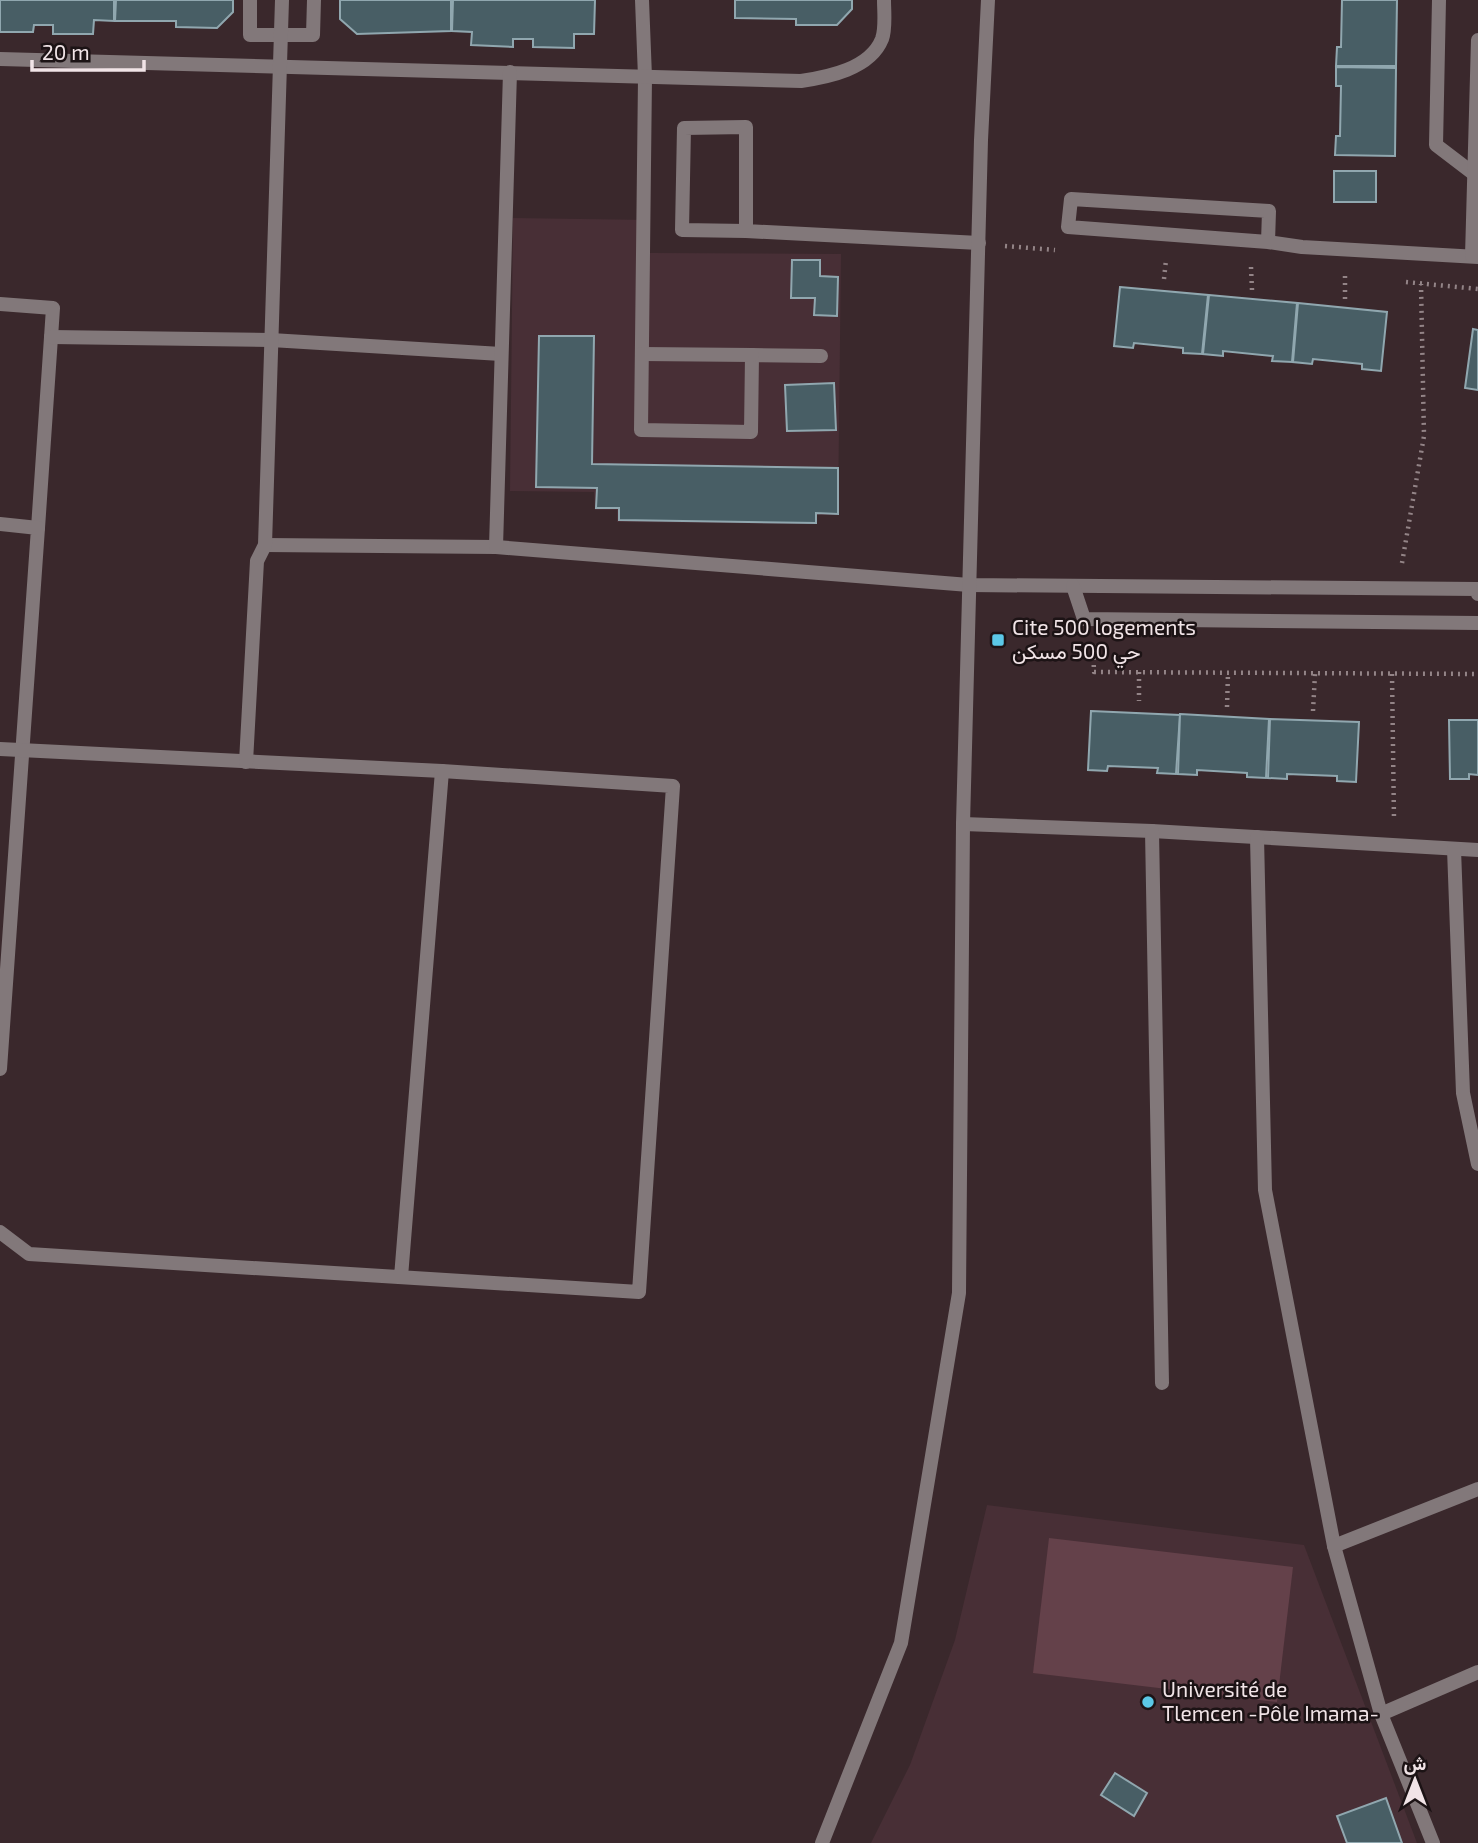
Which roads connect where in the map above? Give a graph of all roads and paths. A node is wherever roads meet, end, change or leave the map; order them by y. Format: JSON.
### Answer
{"nodes":[{"id":1,"x":250,"y":0,"type":"edge"},
{"id":2,"x":282,"y":0,"type":"edge"},
{"id":3,"x":314,"y":0,"type":"edge"},
{"id":4,"x":642,"y":0,"type":"edge"},
{"id":5,"x":884,"y":0,"type":"edge"},
{"id":6,"x":988,"y":0,"type":"edge"},
{"id":7,"x":1439,"y":0,"type":"edge"},
{"id":8,"x":282,"y":35,"type":"junction"},
{"id":9,"x":1478,"y":40,"type":"edge"},
{"id":10,"x":1478,"y":50,"type":"edge"},
{"id":11,"x":0,"y":59,"type":"edge"},
{"id":12,"x":282,"y":66,"type":"junction"},
{"id":13,"x":510,"y":72,"type":"junction"},
{"id":14,"x":645,"y":77,"type":"junction"},
{"id":15,"x":1474,"y":174,"type":"junction"},
{"id":16,"x":746,"y":231,"type":"junction"},
{"id":17,"x":1268,"y":242,"type":"junction"},
{"id":18,"x":979,"y":243,"type":"junction"},
{"id":19,"x":1475,"y":257,"type":"edge"},
{"id":20,"x":1166,"y":259,"type":"dead end"},
{"id":21,"x":1251,"y":267,"type":"dead end"},
{"id":22,"x":1345,"y":276,"type":"dead end"},
{"id":23,"x":1164,"y":279,"type":"dead end"},
{"id":24,"x":1421,"y":284,"type":"dead end"},
{"id":25,"x":1252,"y":290,"type":"dead end"},
{"id":26,"x":1345,"y":299,"type":"dead end"},
{"id":27,"x":0,"y":304,"type":"edge"},
{"id":28,"x":51,"y":337,"type":"junction"},
{"id":29,"x":271,"y":340,"type":"junction"},
{"id":30,"x":501,"y":354,"type":"junction"},
{"id":31,"x":642,"y":354,"type":"junction"},
{"id":32,"x":752,"y":355,"type":"junction"},
{"id":33,"x":821,"y":356,"type":"dead end"},
{"id":34,"x":0,"y":524,"type":"edge"},
{"id":35,"x":38,"y":528,"type":"junction"},
{"id":36,"x":265,"y":545,"type":"junction"},
{"id":37,"x":496,"y":547,"type":"junction"},
{"id":38,"x":969,"y":585,"type":"junction"},
{"id":39,"x":1073,"y":586,"type":"junction"},
{"id":40,"x":1398,"y":588,"type":"junction"},
{"id":41,"x":1478,"y":594,"type":"edge"},
{"id":42,"x":1478,"y":623,"type":"edge"},
{"id":43,"x":1084,"y":640,"type":"dead end"},
{"id":44,"x":1139,"y":672,"type":"junction"},
{"id":45,"x":1228,"y":673,"type":"junction"},
{"id":46,"x":1315,"y":673,"type":"junction"},
{"id":47,"x":1392,"y":674,"type":"junction"},
{"id":48,"x":1478,"y":674,"type":"edge"},
{"id":49,"x":1139,"y":701,"type":"dead end"},
{"id":50,"x":1227,"y":707,"type":"dead end"},
{"id":51,"x":1313,"y":711,"type":"dead end"},
{"id":52,"x":0,"y":749,"type":"edge"},
{"id":53,"x":22,"y":751,"type":"junction"},
{"id":54,"x":246,"y":762,"type":"junction"},
{"id":55,"x":442,"y":771,"type":"junction"},
{"id":56,"x":963,"y":824,"type":"junction"},
{"id":57,"x":1152,"y":831,"type":"junction"},
{"id":58,"x":1257,"y":837,"type":"junction"},
{"id":59,"x":1395,"y":845,"type":"junction"},
{"id":60,"x":1454,"y":849,"type":"junction"},
{"id":61,"x":1478,"y":850,"type":"edge"},
{"id":62,"x":0,"y":1069,"type":"edge"},
{"id":63,"x":1478,"y":1164,"type":"edge"},
{"id":64,"x":0,"y":1232,"type":"edge"},
{"id":65,"x":401,"y":1277,"type":"junction"},
{"id":66,"x":1162,"y":1383,"type":"dead end"},
{"id":67,"x":1478,"y":1489,"type":"edge"},
{"id":68,"x":1335,"y":1546,"type":"junction"},
{"id":69,"x":1478,"y":1672,"type":"edge"},
{"id":70,"x":1381,"y":1714,"type":"junction"},
{"id":71,"x":822,"y":1843,"type":"edge"},
{"id":72,"x":1433,"y":1843,"type":"edge"}],
"edges":[{"from":1,"to":8,"type":"street"},
{"from":2,"to":8,"type":"street"},
{"from":3,"to":8,"type":"street"},
{"from":4,"to":14,"type":"street"},
{"from":5,"to":14,"type":"street"},
{"from":6,"to":18,"type":"street"},
{"from":7,"to":15,"type":"street"},
{"from":8,"to":12,"type":"street"},
{"from":9,"to":10,"type":"street"},
{"from":10,"to":15,"type":"street"},
{"from":11,"to":12,"type":"street"},
{"from":12,"to":13,"type":"street"},
{"from":12,"to":29,"type":"street"},
{"from":13,"to":14,"type":"street"},
{"from":13,"to":30,"type":"street"},
{"from":14,"to":31,"type":"street"},
{"from":15,"to":19,"type":"street"},
{"from":16,"to":16,"type":"street"},
{"from":16,"to":18,"type":"street"},
{"from":17,"to":17,"type":"street"},
{"from":17,"to":19,"type":"street"},
{"from":18,"to":38,"type":"street"},
{"from":20,"to":23,"type":"path"},
{"from":21,"to":25,"type":"path"},
{"from":22,"to":26,"type":"path"},
{"from":24,"to":40,"type":"path"},
{"from":27,"to":28,"type":"street"},
{"from":28,"to":29,"type":"street"},
{"from":28,"to":35,"type":"street"},
{"from":29,"to":30,"type":"street"},
{"from":29,"to":36,"type":"street"},
{"from":30,"to":37,"type":"street"},
{"from":31,"to":32,"type":"street"},
{"from":31,"to":32,"type":"street"},
{"from":32,"to":33,"type":"street"},
{"from":34,"to":35,"type":"street"},
{"from":35,"to":53,"type":"street"},
{"from":36,"to":37,"type":"street"},
{"from":36,"to":54,"type":"street"},
{"from":37,"to":38,"type":"street"},
{"from":38,"to":39,"type":"street"},
{"from":38,"to":56,"type":"street"},
{"from":39,"to":40,"type":"street"},
{"from":39,"to":42,"type":"street"},
{"from":40,"to":41,"type":"street"},
{"from":43,"to":44,"type":"path"},
{"from":44,"to":45,"type":"path"},
{"from":44,"to":49,"type":"path"},
{"from":45,"to":46,"type":"path"},
{"from":45,"to":50,"type":"path"},
{"from":46,"to":47,"type":"path"},
{"from":46,"to":51,"type":"path"},
{"from":47,"to":48,"type":"path"},
{"from":47,"to":59,"type":"path"},
{"from":52,"to":53,"type":"street"},
{"from":53,"to":54,"type":"street"},
{"from":53,"to":62,"type":"street"},
{"from":54,"to":55,"type":"street"},
{"from":55,"to":65,"type":"street"},
{"from":55,"to":65,"type":"street"},
{"from":56,"to":57,"type":"street"},
{"from":56,"to":71,"type":"street"},
{"from":57,"to":58,"type":"street"},
{"from":57,"to":66,"type":"street"},
{"from":58,"to":59,"type":"street"},
{"from":58,"to":68,"type":"street"},
{"from":59,"to":60,"type":"street"},
{"from":60,"to":61,"type":"street"},
{"from":60,"to":63,"type":"street"},
{"from":64,"to":65,"type":"street"},
{"from":67,"to":68,"type":"street"},
{"from":68,"to":70,"type":"street"},
{"from":69,"to":70,"type":"street"},
{"from":70,"to":72,"type":"street"}]}
